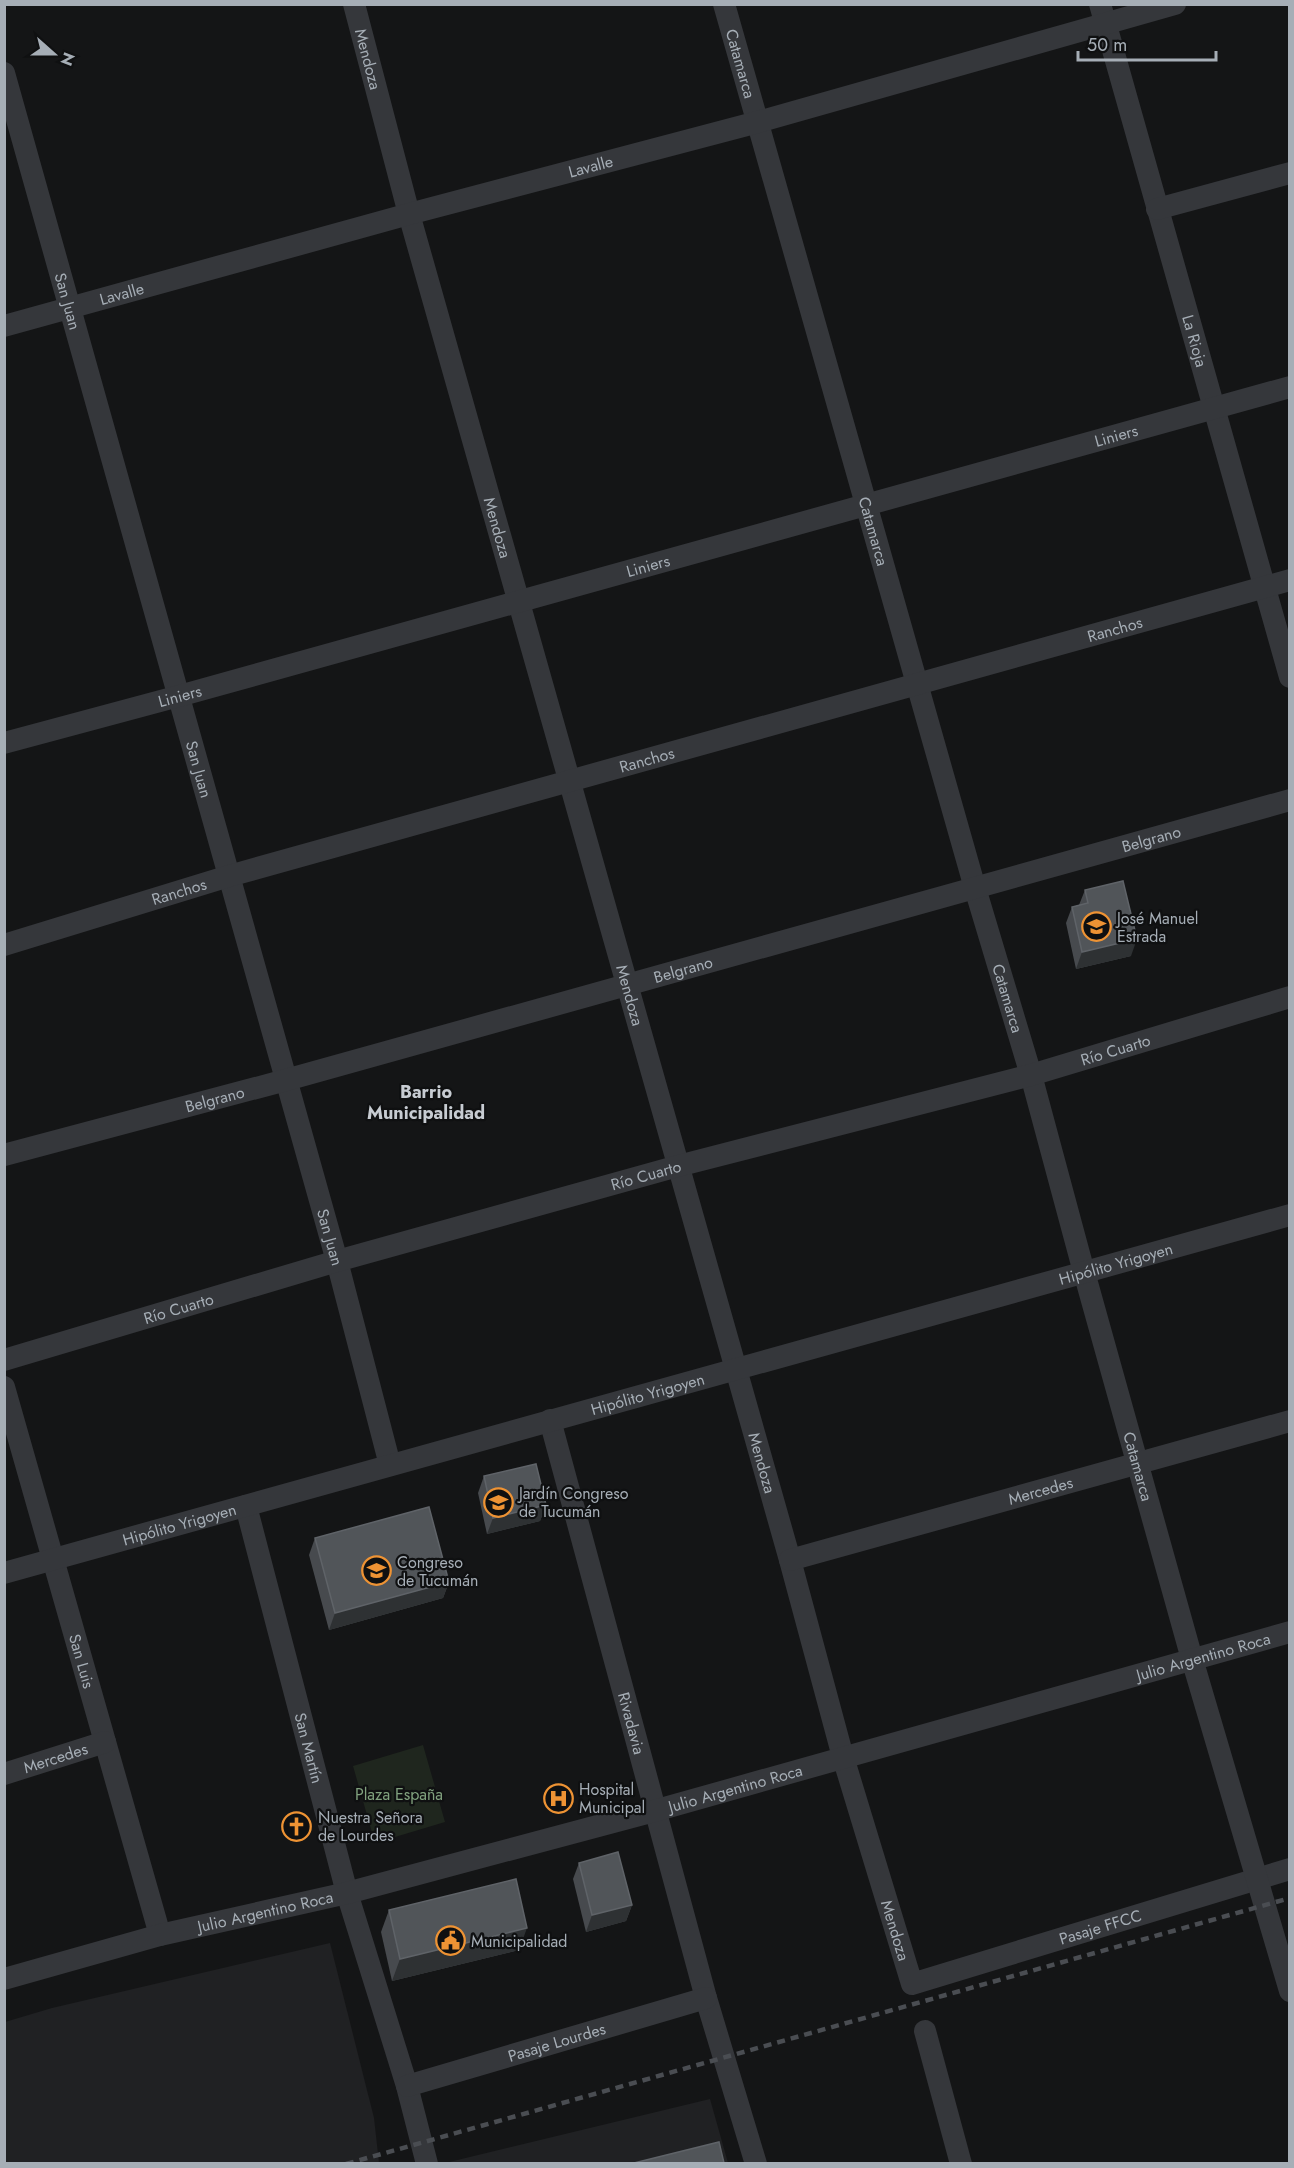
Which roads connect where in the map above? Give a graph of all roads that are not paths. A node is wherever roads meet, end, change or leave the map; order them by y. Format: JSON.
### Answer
{"nodes":[{"id":1,"x":354,"y":4,"type":"edge"},
{"id":2,"x":724,"y":4,"type":"edge"},
{"id":3,"x":1175,"y":4,"type":"edge"},
{"id":4,"x":1102,"y":14,"type":"edge"},
{"id":5,"x":4,"y":73,"type":"edge"},
{"id":6,"x":758,"y":122,"type":"junction"},
{"id":7,"x":1290,"y":173,"type":"edge"},
{"id":8,"x":1157,"y":209,"type":"junction"},
{"id":9,"x":409,"y":214,"type":"junction"},
{"id":10,"x":71,"y":309,"type":"junction"},
{"id":11,"x":4,"y":326,"type":"edge"},
{"id":12,"x":1290,"y":387,"type":"edge"},
{"id":13,"x":1213,"y":408,"type":"junction"},
{"id":14,"x":867,"y":504,"type":"junction"},
{"id":15,"x":1290,"y":580,"type":"edge"},
{"id":16,"x":1264,"y":587,"type":"junction"},
{"id":17,"x":519,"y":601,"type":"junction"},
{"id":18,"x":1290,"y":677,"type":"edge"},
{"id":19,"x":918,"y":684,"type":"junction"},
{"id":20,"x":179,"y":696,"type":"junction"},
{"id":21,"x":4,"y":743,"type":"edge"},
{"id":22,"x":569,"y":781,"type":"junction"},
{"id":23,"x":1290,"y":800,"type":"edge"},
{"id":24,"x":229,"y":876,"type":"junction"},
{"id":25,"x":975,"y":888,"type":"junction"},
{"id":26,"x":4,"y":945,"type":"edge"},
{"id":27,"x":627,"y":985,"type":"junction"},
{"id":28,"x":1290,"y":997,"type":"edge"},
{"id":29,"x":1031,"y":1075,"type":"junction"},
{"id":30,"x":286,"y":1080,"type":"junction"},
{"id":31,"x":4,"y":1155,"type":"edge"},
{"id":32,"x":678,"y":1166,"type":"junction"},
{"id":33,"x":1290,"y":1215,"type":"edge"},
{"id":34,"x":337,"y":1261,"type":"junction"},
{"id":35,"x":1084,"y":1272,"type":"junction"},
{"id":36,"x":4,"y":1360,"type":"edge"},
{"id":37,"x":736,"y":1369,"type":"junction"},
{"id":38,"x":4,"y":1387,"type":"edge"},
{"id":39,"x":550,"y":1420,"type":"junction"},
{"id":40,"x":1290,"y":1421,"type":"edge"},
{"id":41,"x":1138,"y":1463,"type":"junction"},
{"id":42,"x":390,"y":1465,"type":"junction"},
{"id":43,"x":246,"y":1506,"type":"junction"},
{"id":44,"x":54,"y":1559,"type":"junction"},
{"id":45,"x":790,"y":1560,"type":"junction"},
{"id":46,"x":4,"y":1573,"type":"edge"},
{"id":47,"x":1290,"y":1632,"type":"edge"},
{"id":48,"x":1192,"y":1659,"type":"junction"},
{"id":49,"x":105,"y":1742,"type":"junction"},
{"id":50,"x":843,"y":1757,"type":"junction"},
{"id":51,"x":4,"y":1774,"type":"edge"},
{"id":52,"x":654,"y":1811,"type":"junction"},
{"id":53,"x":1290,"y":1869,"type":"edge"},
{"id":54,"x":1257,"y":1878,"type":"junction"},
{"id":55,"x":347,"y":1893,"type":"junction"},
{"id":56,"x":160,"y":1935,"type":"junction"},
{"id":57,"x":4,"y":1979,"type":"edge"},
{"id":58,"x":912,"y":1984,"type":"joint"},
{"id":59,"x":1290,"y":1991,"type":"edge"},
{"id":60,"x":706,"y":1998,"type":"junction"},
{"id":61,"x":925,"y":2031,"type":"dead end"},
{"id":62,"x":407,"y":2086,"type":"junction"},
{"id":63,"x":427,"y":2163,"type":"edge"},
{"id":64,"x":756,"y":2163,"type":"edge"},
{"id":65,"x":960,"y":2163,"type":"edge"}],
"edges":[{"from":1,"to":9,"type":"street","name":"Mendoza"},
{"from":2,"to":6,"type":"street","name":"Catamarca"},
{"from":3,"to":4,"type":"street","name":"Lavalle"},
{"from":4,"to":6,"type":"street","name":"Lavalle"},
{"from":4,"to":8,"type":"street","name":"La Rioja"},
{"from":5,"to":10,"type":"street","name":"San Juan"},
{"from":6,"to":9,"type":"street","name":"Lavalle"},
{"from":6,"to":14,"type":"street","name":"Catamarca"},
{"from":7,"to":8,"type":"street"},
{"from":8,"to":13,"type":"street","name":"La Rioja"},
{"from":9,"to":10,"type":"street","name":"Lavalle"},
{"from":9,"to":17,"type":"street","name":"Mendoza"},
{"from":10,"to":11,"type":"street","name":"Lavalle"},
{"from":10,"to":20,"type":"street","name":"San Juan"},
{"from":12,"to":13,"type":"street","name":"Liniers"},
{"from":13,"to":14,"type":"street","name":"Liniers"},
{"from":13,"to":16,"type":"street","name":"La Rioja"},
{"from":14,"to":17,"type":"street","name":"Liniers"},
{"from":14,"to":19,"type":"street","name":"Catamarca"},
{"from":15,"to":16,"type":"street","name":"Ranchos"},
{"from":16,"to":18,"type":"street","name":"La Rioja"},
{"from":16,"to":19,"type":"street","name":"Ranchos"},
{"from":17,"to":20,"type":"street","name":"Liniers"},
{"from":17,"to":22,"type":"street","name":"Mendoza"},
{"from":19,"to":22,"type":"street","name":"Ranchos"},
{"from":19,"to":25,"type":"street","name":"Catamarca"},
{"from":20,"to":21,"type":"street","name":"Liniers"},
{"from":20,"to":24,"type":"street","name":"San Juan"},
{"from":22,"to":24,"type":"street","name":"Ranchos"},
{"from":22,"to":27,"type":"street","name":"Mendoza"},
{"from":23,"to":25,"type":"street","name":"Belgrano"},
{"from":24,"to":26,"type":"street","name":"Ranchos"},
{"from":24,"to":30,"type":"street","name":"San Juan"},
{"from":25,"to":27,"type":"street","name":"Belgrano"},
{"from":25,"to":29,"type":"street","name":"Catamarca"},
{"from":27,"to":30,"type":"street","name":"Belgrano"},
{"from":27,"to":32,"type":"street","name":"Mendoza"},
{"from":28,"to":29,"type":"street","name":"Río Cuarto"},
{"from":29,"to":32,"type":"street","name":"Río Cuarto"},
{"from":29,"to":35,"type":"street","name":"Catamarca"},
{"from":30,"to":31,"type":"street","name":"Belgrano"},
{"from":30,"to":34,"type":"street","name":"San Juan"},
{"from":32,"to":34,"type":"street","name":"Río Cuarto"},
{"from":32,"to":37,"type":"street","name":"Mendoza"},
{"from":33,"to":35,"type":"street","name":"Hipólito Yrigoyen"},
{"from":34,"to":36,"type":"street","name":"Río Cuarto"},
{"from":34,"to":42,"type":"street","name":"San Juan"},
{"from":35,"to":37,"type":"street","name":"Hipólito Yrigoyen"},
{"from":35,"to":41,"type":"street","name":"Catamarca"},
{"from":37,"to":39,"type":"street","name":"Hipólito Yrigoyen"},
{"from":37,"to":45,"type":"street","name":"Mendoza"},
{"from":38,"to":44,"type":"street","name":"San Luis"},
{"from":39,"to":42,"type":"street","name":"Hipólito Yrigoyen"},
{"from":39,"to":52,"type":"street","name":"Rivadavia"},
{"from":40,"to":41,"type":"street","name":"Mercedes"},
{"from":41,"to":45,"type":"street","name":"Mercedes"},
{"from":41,"to":48,"type":"street","name":"Catamarca"},
{"from":42,"to":43,"type":"street","name":"Hipólito Yrigoyen"},
{"from":43,"to":44,"type":"street","name":"Hipólito Yrigoyen"},
{"from":43,"to":55,"type":"street","name":"San Martín"},
{"from":44,"to":46,"type":"street","name":"Hipólito Yrigoyen"},
{"from":44,"to":49,"type":"street","name":"San Luis"},
{"from":45,"to":50,"type":"street","name":"Mendoza"},
{"from":47,"to":48,"type":"street","name":"Julio Argentino Roca"},
{"from":48,"to":50,"type":"street","name":"Julio Argentino Roca"},
{"from":48,"to":54,"type":"street","name":"Catamarca"},
{"from":49,"to":51,"type":"street","name":"Mercedes"},
{"from":49,"to":56,"type":"street","name":"San Luis"},
{"from":50,"to":52,"type":"street","name":"Julio Argentino Roca"},
{"from":50,"to":58,"type":"street","name":"Mendoza"},
{"from":52,"to":55,"type":"street","name":"Julio Argentino Roca"},
{"from":52,"to":60,"type":"street","name":"Rivadavia"},
{"from":53,"to":54,"type":"street","name":"Pasaje FFCC"},
{"from":54,"to":58,"type":"street","name":"Pasaje FFCC"},
{"from":54,"to":59,"type":"street","name":"Catamarca"},
{"from":55,"to":56,"type":"street","name":"Julio Argentino Roca"},
{"from":55,"to":62,"type":"street","name":"San Martín"},
{"from":56,"to":57,"type":"street","name":"Julio Argentino Roca"},
{"from":60,"to":62,"type":"street","name":"Pasaje Lourdes"},
{"from":60,"to":64,"type":"street","name":"Rivadavia"},
{"from":61,"to":65,"type":"street"},
{"from":62,"to":63,"type":"street","name":"San Martín"}]}
